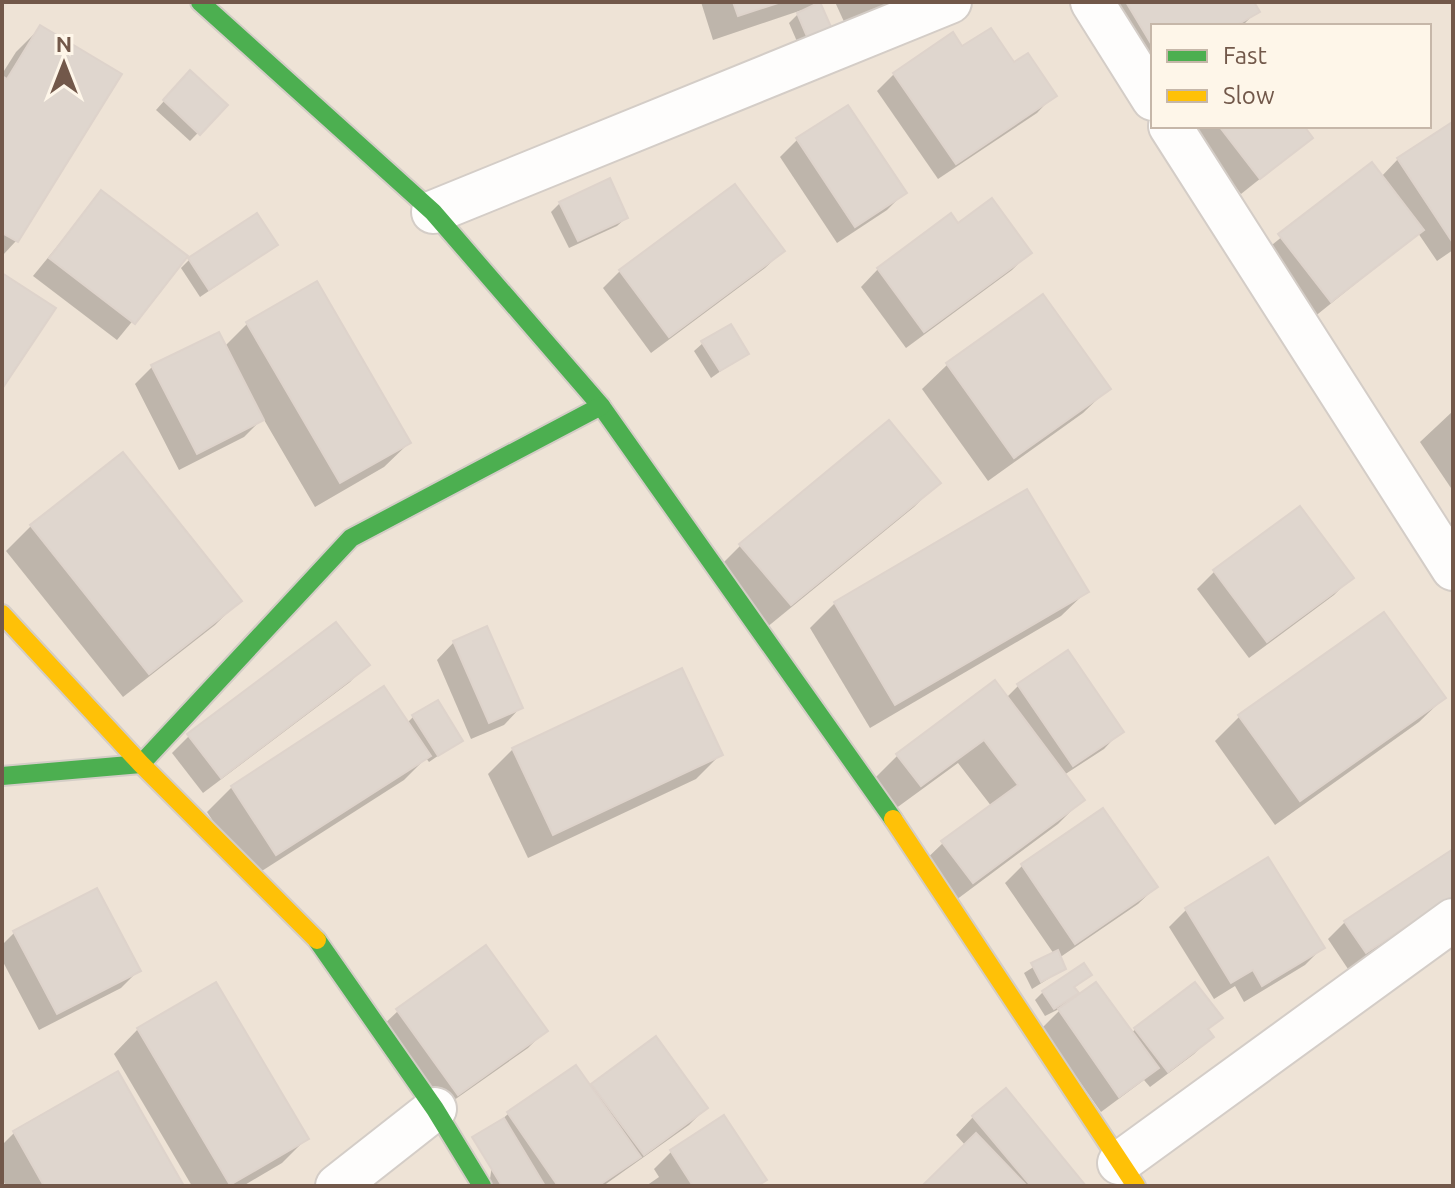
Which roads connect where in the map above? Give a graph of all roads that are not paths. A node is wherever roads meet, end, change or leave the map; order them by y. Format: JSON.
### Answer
{"nodes":[{"id":1,"x":200,"y":2,"type":"edge"},
{"id":2,"x":950,"y":2,"type":"edge"},
{"id":3,"x":1092,"y":2,"type":"edge"},
{"id":4,"x":1151,"y":96,"type":"edge"},
{"id":5,"x":1171,"y":128,"type":"edge"},
{"id":6,"x":433,"y":212,"type":"junction"},
{"id":7,"x":601,"y":406,"type":"junction"},
{"id":8,"x":1453,"y":569,"type":"edge"},
{"id":9,"x":2,"y":614,"type":"edge"},
{"id":10,"x":141,"y":764,"type":"junction"},
{"id":11,"x":2,"y":776,"type":"edge"},
{"id":12,"x":1453,"y":920,"type":"edge"},
{"id":13,"x":435,"y":1109,"type":"junction"},
{"id":14,"x":1128,"y":1174,"type":"edge"},
{"id":15,"x":337,"y":1186,"type":"edge"},
{"id":16,"x":482,"y":1186,"type":"edge"}],
"edges":[{"from":1,"to":6,"type":"street"},
{"from":2,"to":6,"type":"street"},
{"from":3,"to":4,"type":"street"},
{"from":5,"to":8,"type":"street"},
{"from":6,"to":7,"type":"street"},
{"from":7,"to":10,"type":"street"},
{"from":7,"to":14,"type":"street"},
{"from":9,"to":10,"type":"street"},
{"from":10,"to":11,"type":"street"},
{"from":10,"to":13,"type":"street"},
{"from":12,"to":14,"type":"street"},
{"from":13,"to":15,"type":"street"},
{"from":13,"to":16,"type":"street"}]}
